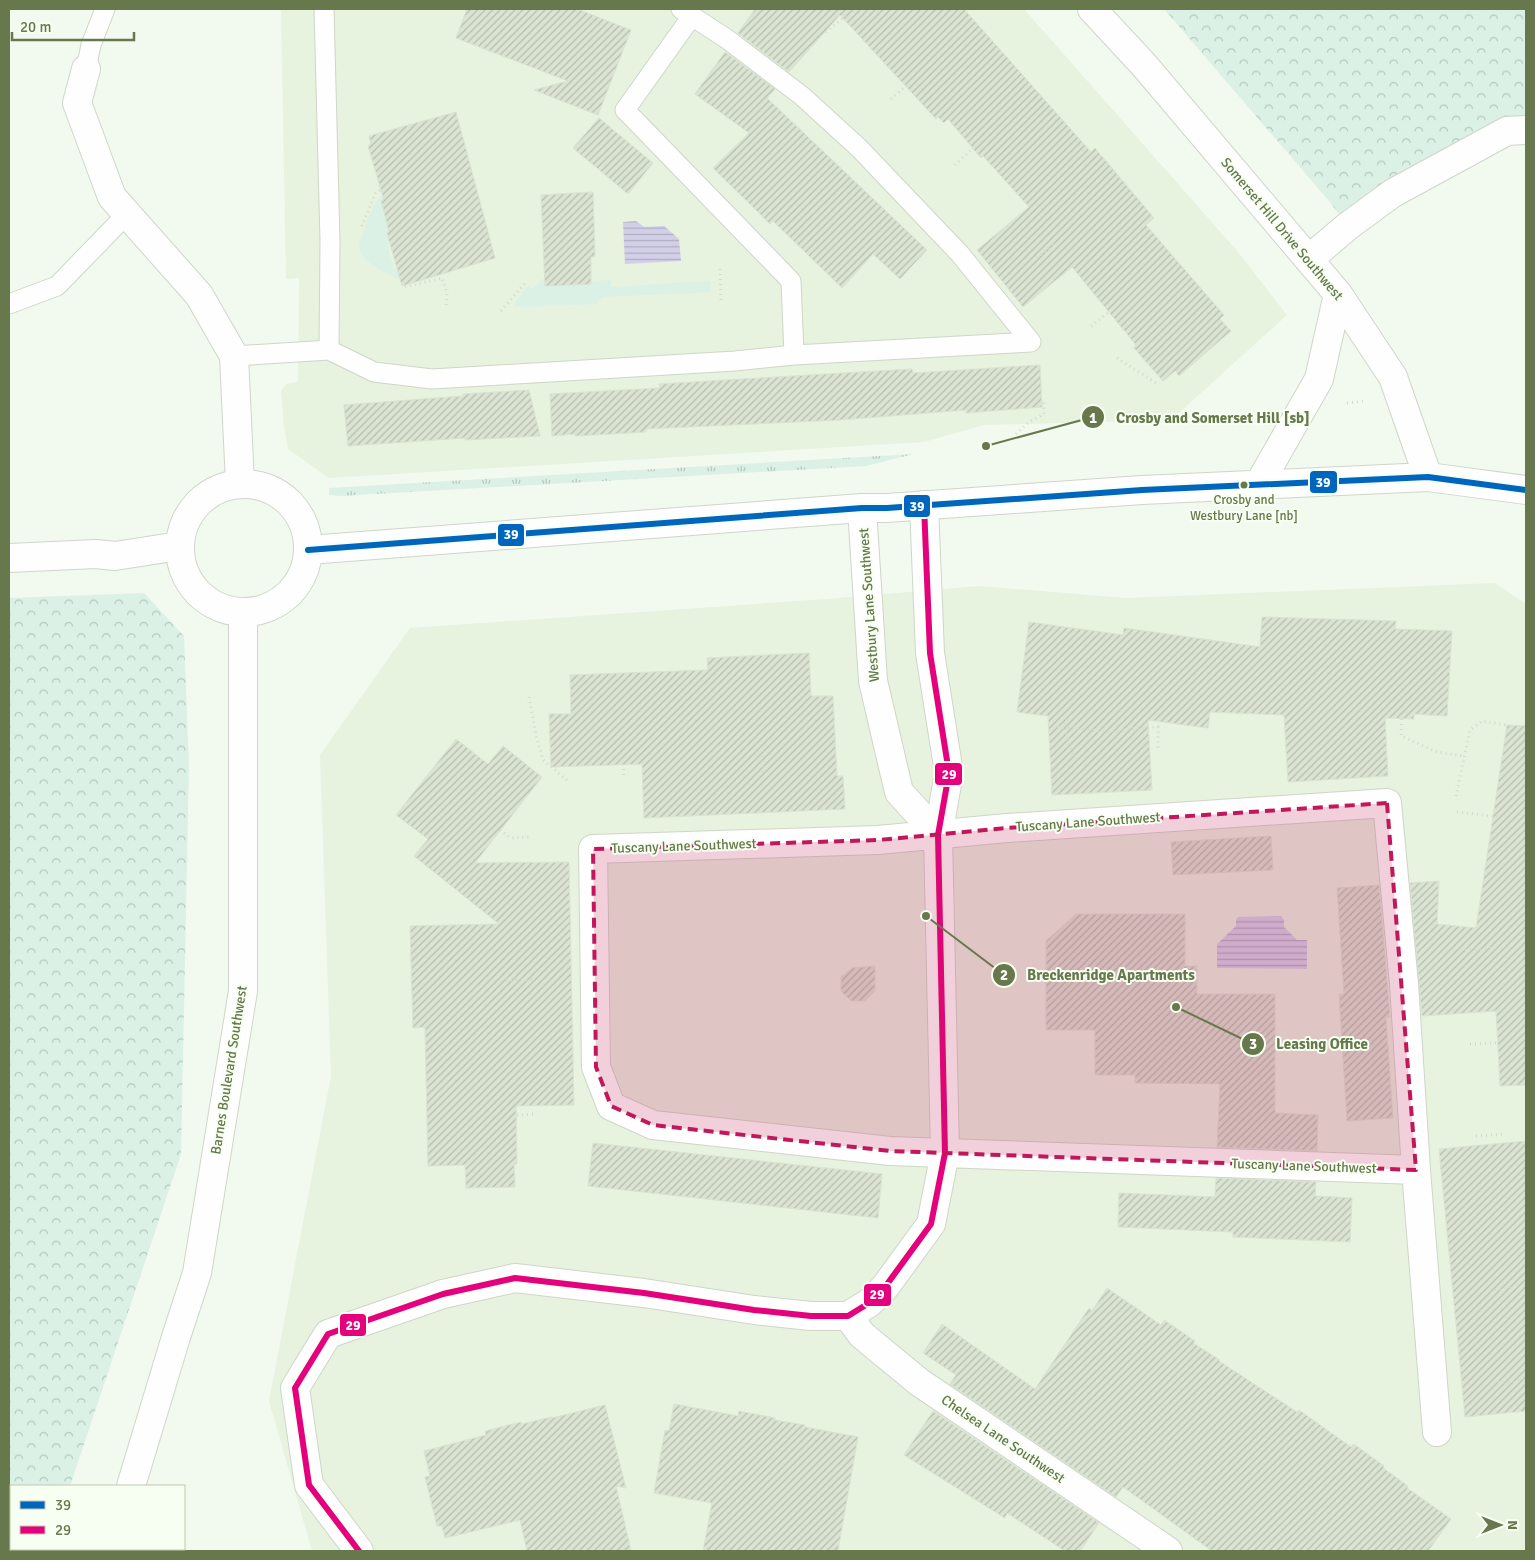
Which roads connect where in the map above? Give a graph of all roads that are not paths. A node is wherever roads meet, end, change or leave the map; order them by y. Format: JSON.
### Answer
{"nodes":[{"id":1,"x":105,"y":9,"type":"edge"},
{"id":2,"x":324,"y":9,"type":"edge"},
{"id":3,"x":1092,"y":9,"type":"edge"},
{"id":4,"x":686,"y":12,"type":"edge"},
{"id":5,"x":86,"y":69,"type":"joint"},
{"id":6,"x":1526,"y":130,"type":"edge"},
{"id":7,"x":127,"y":214,"type":"junction"},
{"id":8,"x":1310,"y":259,"type":"junction"},
{"id":9,"x":1338,"y":294,"type":"junction"},
{"id":10,"x":9,"y":304,"type":"edge"},
{"id":11,"x":329,"y":350,"type":"junction"},
{"id":12,"x":234,"y":356,"type":"junction"},
{"id":13,"x":794,"y":356,"type":"junction"},
{"id":14,"x":1428,"y":476,"type":"junction"},
{"id":15,"x":240,"y":484,"type":"junction"},
{"id":16,"x":1259,"y":484,"type":"junction"},
{"id":17,"x":1526,"y":490,"type":"edge"},
{"id":18,"x":924,"y":505,"type":"junction"},
{"id":19,"x":862,"y":508,"type":"junction"},
{"id":20,"x":179,"y":546,"type":"junction"},
{"id":21,"x":308,"y":550,"type":"junction"},
{"id":22,"x":9,"y":558,"type":"edge"},
{"id":23,"x":242,"y":612,"type":"junction"},
{"id":24,"x":938,"y":835,"type":"junction"},
{"id":25,"x":945,"y":1153,"type":"junction"},
{"id":26,"x":1416,"y":1170,"type":"junction"},
{"id":27,"x":848,"y":1316,"type":"junction"},
{"id":28,"x":1437,"y":1432,"type":"dead end"},
{"id":29,"x":131,"y":1485,"type":"edge"},
{"id":30,"x":359,"y":1551,"type":"edge"},
{"id":31,"x":1168,"y":1551,"type":"edge"}],
"edges":[{"from":1,"to":5,"type":"lane"},
{"from":2,"to":11,"type":"lane"},
{"from":3,"to":8,"type":"street","name":"Somerset Hill Drive Southwest"},
{"from":4,"to":13,"type":"lane"},
{"from":4,"to":13,"type":"lane"},
{"from":5,"to":7,"type":"street"},
{"from":6,"to":8,"type":"street"},
{"from":7,"to":10,"type":"lane"},
{"from":7,"to":12,"type":"street"},
{"from":8,"to":9,"type":"street","name":"Somerset Hill Drive Southwest"},
{"from":9,"to":14,"type":"street","name":"Somerset Hill Drive Southwest"},
{"from":9,"to":16,"type":"street"},
{"from":11,"to":12,"type":"lane"},
{"from":11,"to":13,"type":"lane"},
{"from":12,"to":15,"type":"street"},
{"from":14,"to":16,"type":"street"},
{"from":14,"to":17,"type":"street"},
{"from":15,"to":20,"type":"street"},
{"from":15,"to":21,"type":"street"},
{"from":16,"to":18,"type":"street"},
{"from":18,"to":19,"type":"street"},
{"from":18,"to":24,"type":"street"},
{"from":19,"to":21,"type":"street"},
{"from":19,"to":24,"type":"street","name":"Westbury Lane Southwest"},
{"from":20,"to":22,"type":"street"},
{"from":20,"to":23,"type":"street"},
{"from":21,"to":23,"type":"street"},
{"from":23,"to":29,"type":"street","name":"Barnes Boulevard Southwest"},
{"from":24,"to":25,"type":"street"},
{"from":24,"to":25,"type":"street","name":"Tuscany Lane Southwest"},
{"from":24,"to":26,"type":"street","name":"Tuscany Lane Southwest"},
{"from":25,"to":26,"type":"street","name":"Tuscany Lane Southwest"},
{"from":25,"to":27,"type":"street"},
{"from":26,"to":28,"type":"street","name":"Tuscany Lane Southwest"},
{"from":27,"to":30,"type":"street"},
{"from":27,"to":31,"type":"street","name":"Chelsea Lane Southwest"}]}
